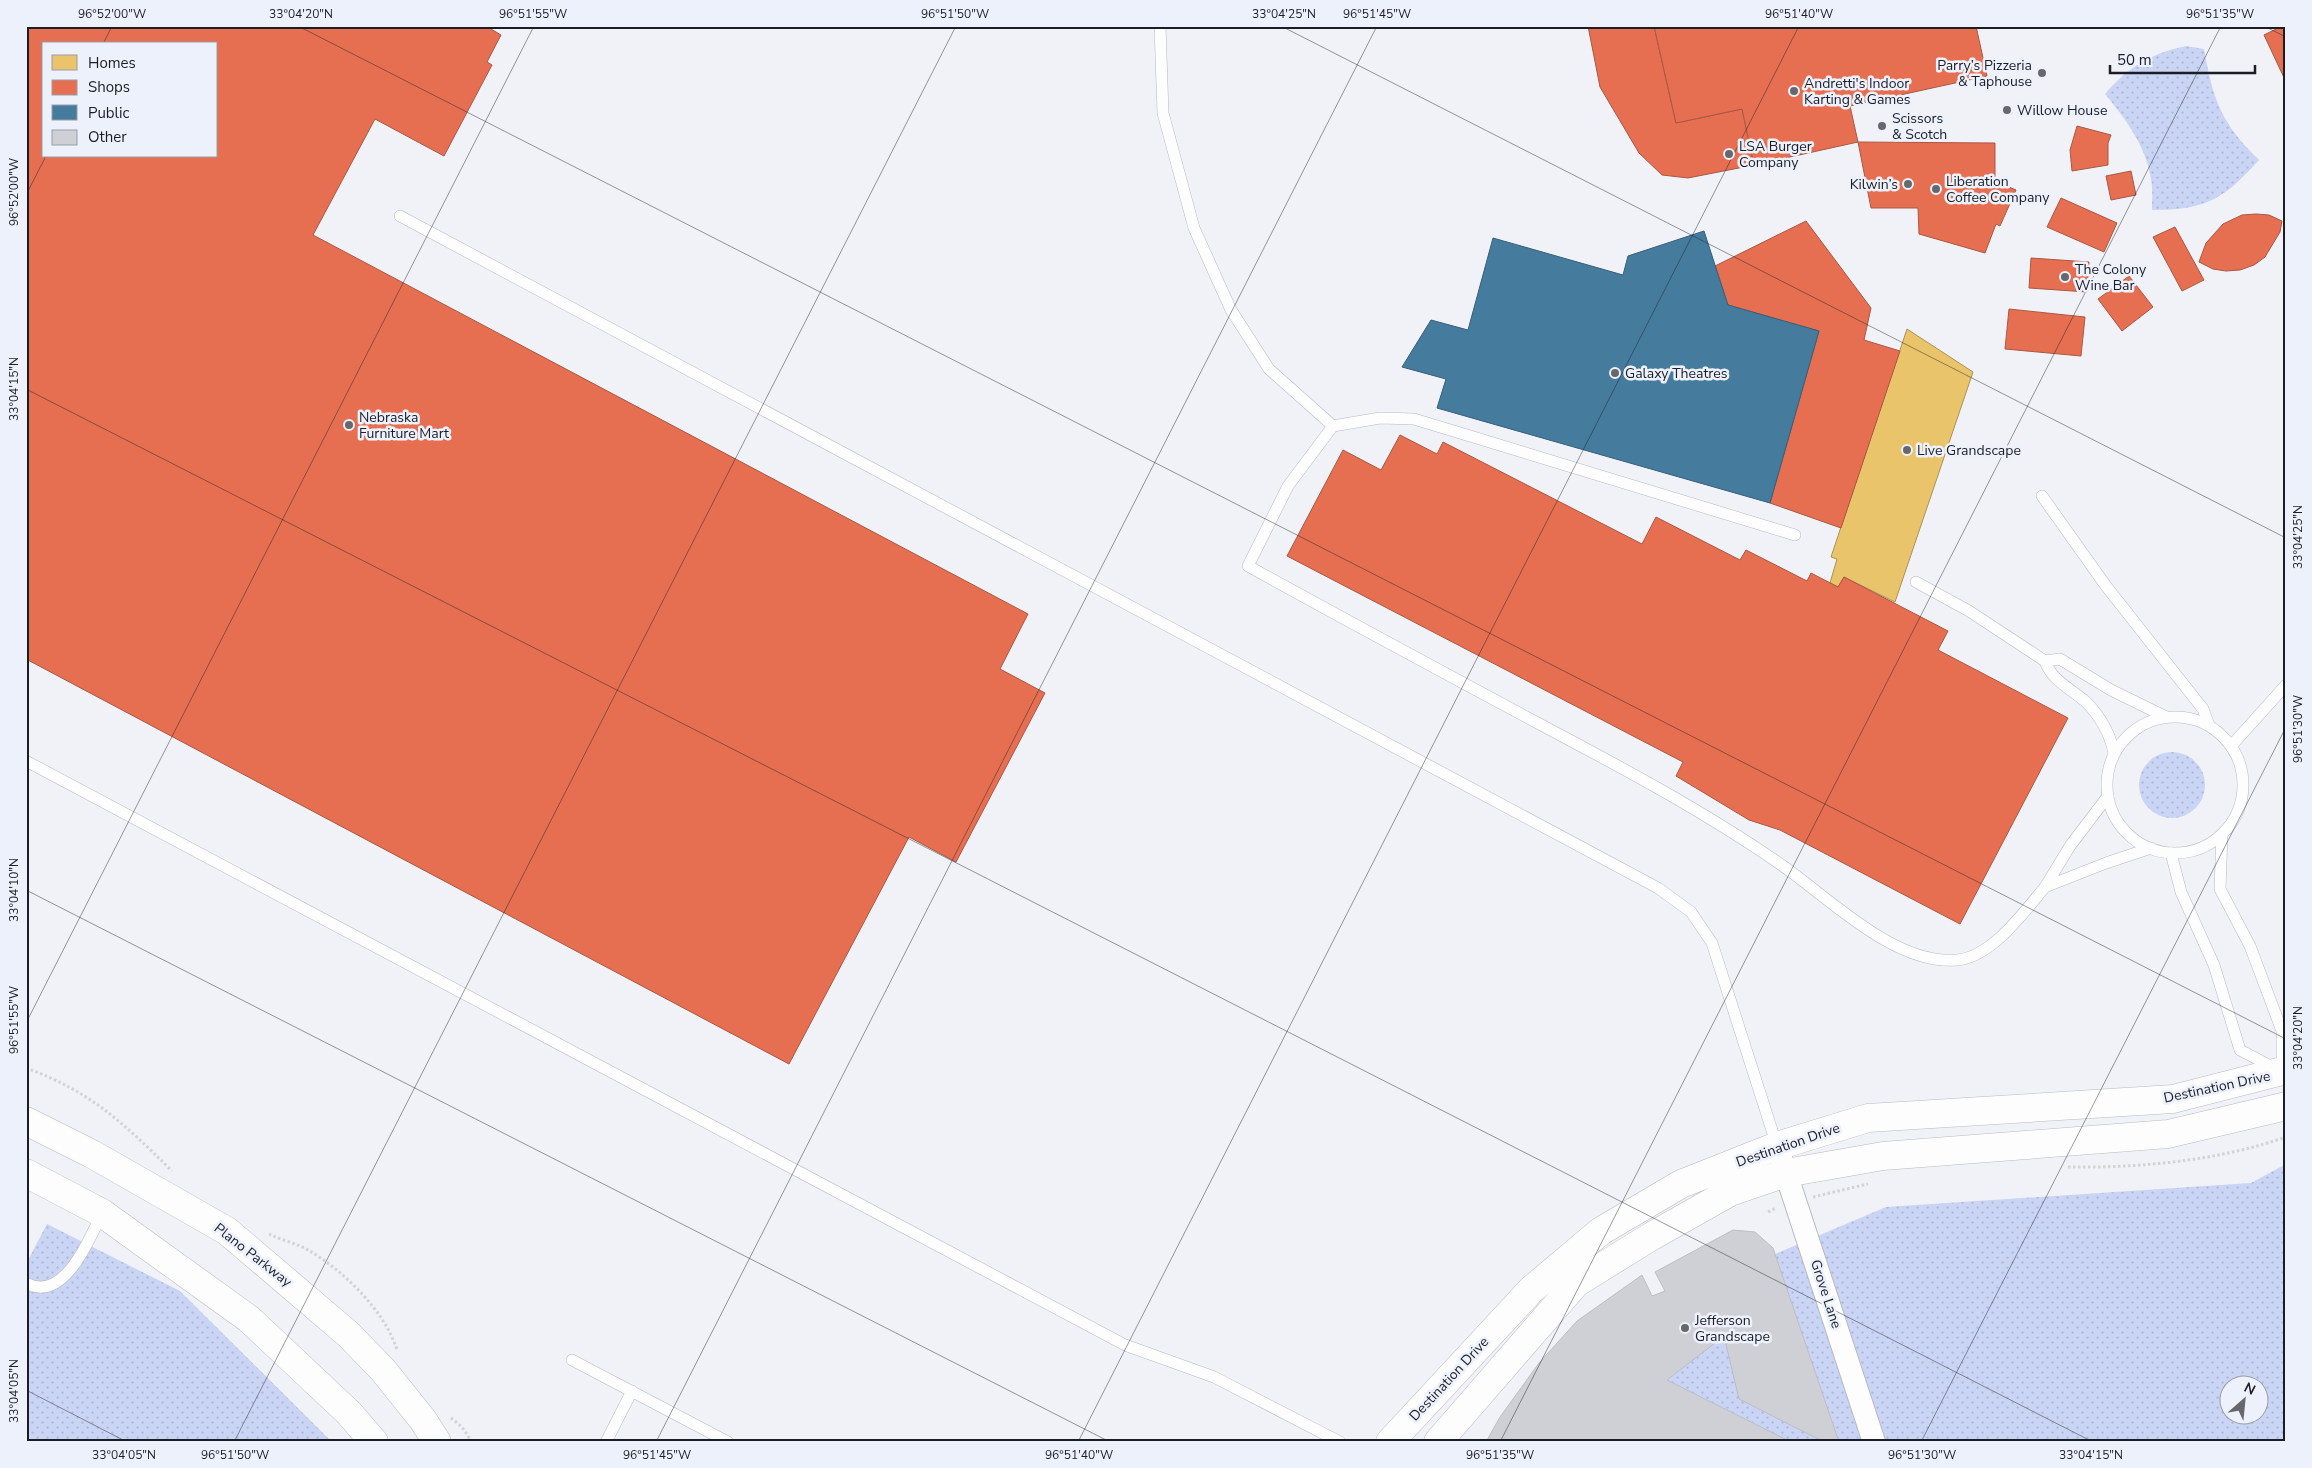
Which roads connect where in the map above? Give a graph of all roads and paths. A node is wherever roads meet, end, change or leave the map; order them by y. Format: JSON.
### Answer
{"nodes":[{"id":1,"x":1160,"y":26,"type":"edge"},
{"id":2,"x":400,"y":216,"type":"dead end"},
{"id":3,"x":1333,"y":426,"type":"junction"},
{"id":4,"x":2042,"y":496,"type":"dead end"},
{"id":5,"x":1795,"y":535,"type":"dead end"},
{"id":6,"x":1916,"y":582,"type":"dead end"},
{"id":7,"x":2045,"y":661,"type":"junction"},
{"id":8,"x":2286,"y":685,"type":"edge"},
{"id":9,"x":2166,"y":716,"type":"junction"},
{"id":10,"x":2209,"y":725,"type":"junction"},
{"id":11,"x":2232,"y":745,"type":"junction"},
{"id":12,"x":2114,"y":753,"type":"junction"},
{"id":13,"x":26,"y":761,"type":"edge"},
{"id":14,"x":2108,"y":796,"type":"junction"},
{"id":15,"x":2222,"y":835,"type":"junction"},
{"id":16,"x":2151,"y":848,"type":"junction"},
{"id":17,"x":2172,"y":853,"type":"junction"},
{"id":18,"x":2045,"y":887,"type":"junction"},
{"id":19,"x":2284,"y":1071,"type":"edge"},
{"id":20,"x":2286,"y":1106,"type":"edge"},
{"id":21,"x":26,"y":1121,"type":"edge"},
{"id":22,"x":2286,"y":1137,"type":"edge"},
{"id":23,"x":1777,"y":1146,"type":"junction"},
{"id":24,"x":2058,"y":1167,"type":"dead end"},
{"id":25,"x":26,"y":1173,"type":"edge"},
{"id":26,"x":1786,"y":1173,"type":"junction"},
{"id":27,"x":1878,"y":1182,"type":"dead end"},
{"id":28,"x":1795,"y":1201,"type":"junction"},
{"id":29,"x":1768,"y":1212,"type":"dead end"},
{"id":30,"x":102,"y":1213,"type":"junction"},
{"id":31,"x":26,"y":1283,"type":"edge"},
{"id":32,"x":572,"y":1360,"type":"dead end"},
{"id":33,"x":632,"y":1391,"type":"junction"},
{"id":34,"x":374,"y":1442,"type":"edge"},
{"id":35,"x":437,"y":1442,"type":"edge"},
{"id":36,"x":606,"y":1442,"type":"edge"},
{"id":37,"x":728,"y":1442,"type":"edge"},
{"id":38,"x":1340,"y":1442,"type":"edge"},
{"id":39,"x":1390,"y":1442,"type":"edge"},
{"id":40,"x":1438,"y":1442,"type":"edge"},
{"id":41,"x":1874,"y":1442,"type":"edge"}],
"edges":[{"from":1,"to":3,"type":"lane"},
{"from":2,"to":23,"type":"lane"},
{"from":3,"to":5,"type":"lane"},
{"from":3,"to":18,"type":"lane"},
{"from":4,"to":10,"type":"lane"},
{"from":6,"to":7,"type":"lane"},
{"from":7,"to":9,"type":"lane"},
{"from":7,"to":12,"type":"lane"},
{"from":8,"to":11,"type":"lane"},
{"from":9,"to":10,"type":"lane"},
{"from":9,"to":12,"type":"lane"},
{"from":10,"to":11,"type":"lane"},
{"from":11,"to":15,"type":"lane"},
{"from":12,"to":14,"type":"lane"},
{"from":13,"to":38,"type":"lane"},
{"from":14,"to":16,"type":"lane"},
{"from":14,"to":18,"type":"lane"},
{"from":15,"to":17,"type":"lane"},
{"from":15,"to":19,"type":"lane"},
{"from":16,"to":17,"type":"lane"},
{"from":16,"to":18,"type":"lane"},
{"from":17,"to":19,"type":"lane"},
{"from":19,"to":20,"type":"street"},
{"from":19,"to":23,"type":"street","name":"Destination Drive"},
{"from":20,"to":26,"type":"street","name":"Destination Drive"},
{"from":21,"to":35,"type":"street","name":"Plano Parkway"},
{"from":22,"to":24,"type":"path"},
{"from":23,"to":26,"type":"street","name":"Grove Lane"},
{"from":23,"to":39,"type":"street","name":"Destination Drive"},
{"from":25,"to":30,"type":"street"},
{"from":26,"to":28,"type":"street","name":"Grove Lane"},
{"from":26,"to":40,"type":"street","name":"Destination Drive"},
{"from":27,"to":28,"type":"path"},
{"from":28,"to":29,"type":"path"},
{"from":28,"to":41,"type":"street","name":"Grove Lane"},
{"from":30,"to":31,"type":"lane"},
{"from":30,"to":34,"type":"street"},
{"from":32,"to":33,"type":"lane"},
{"from":33,"to":36,"type":"lane"},
{"from":33,"to":37,"type":"lane"}]}
